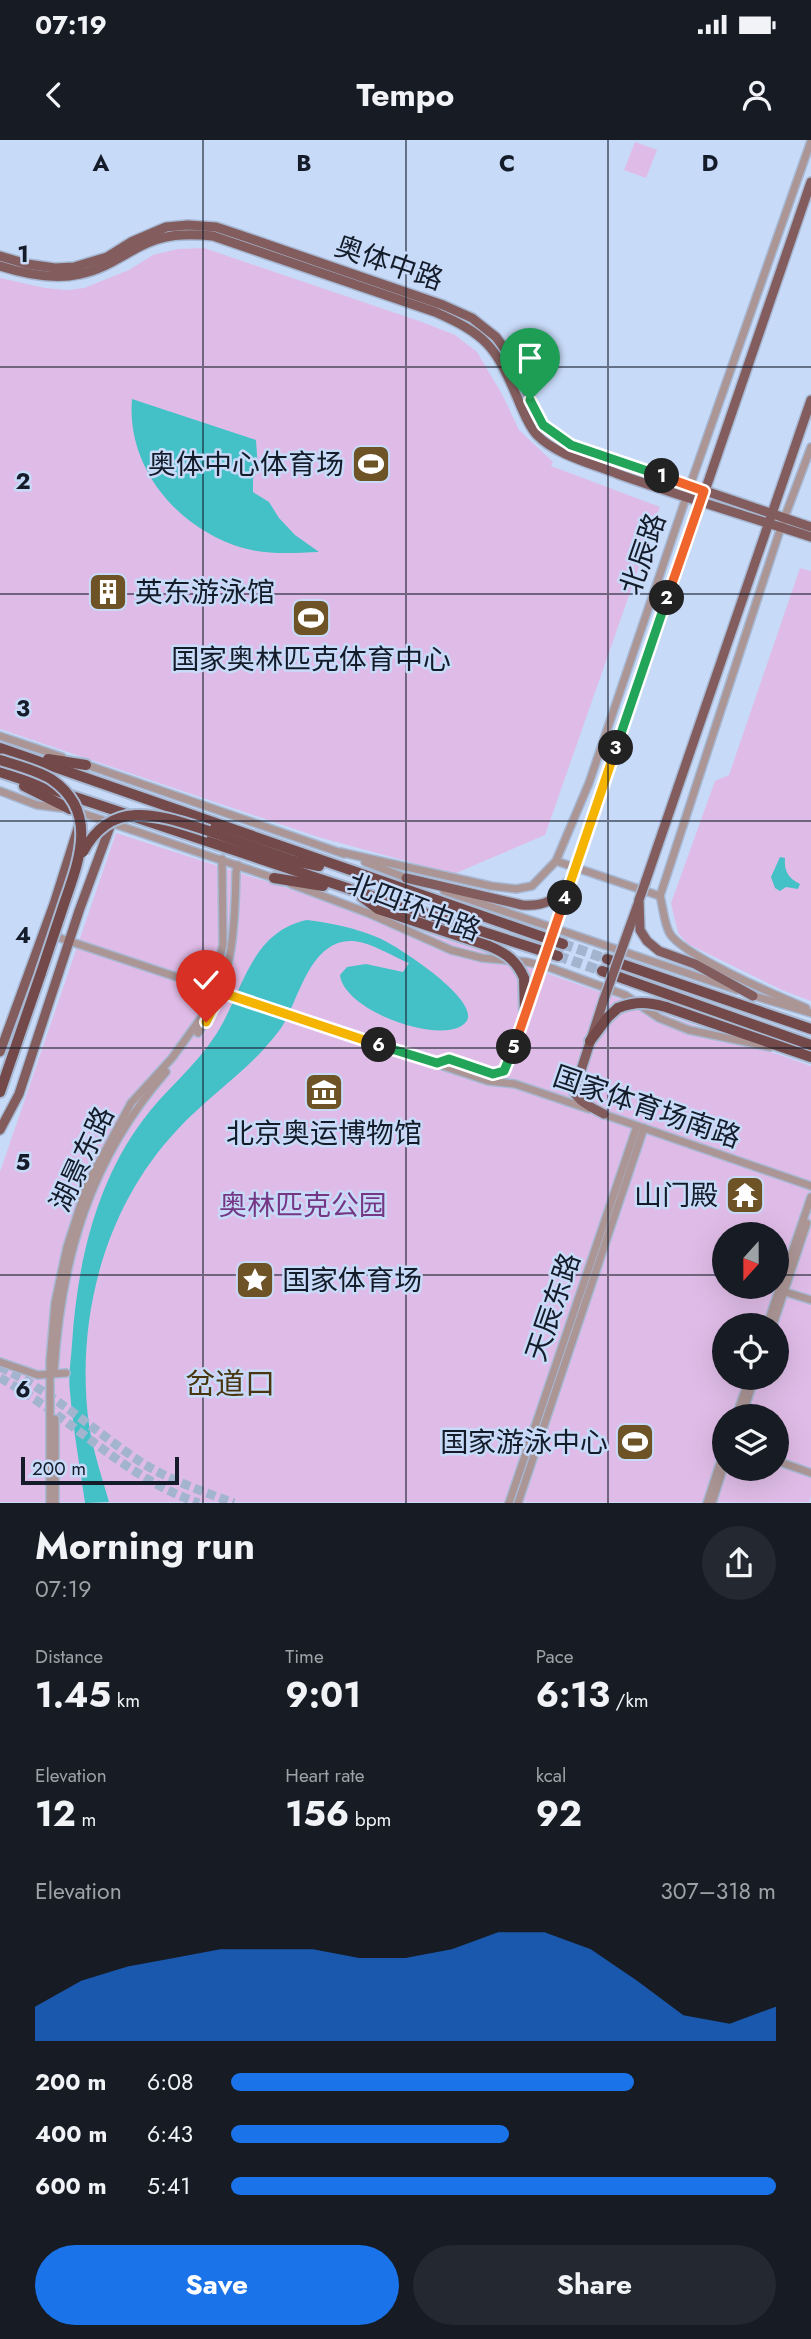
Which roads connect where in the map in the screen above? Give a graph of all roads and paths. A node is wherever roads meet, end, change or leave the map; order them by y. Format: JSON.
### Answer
{"nodes":[{"id":1,"x":811,"y":141,"type":"edge"},
{"id":2,"x":811,"y":182,"type":"edge"},
{"id":3,"x":0,"y":256,"type":"edge"},
{"id":4,"x":0,"y":266,"type":"edge"},
{"id":5,"x":811,"y":400,"type":"edge"},
{"id":6,"x":811,"y":447,"type":"edge"},
{"id":7,"x":690,"y":486,"type":"junction"},
{"id":8,"x":704,"y":491,"type":"junction"},
{"id":9,"x":686,"y":498,"type":"junction"},
{"id":10,"x":700,"y":501,"type":"junction"},
{"id":11,"x":772,"y":514,"type":"junction"},
{"id":12,"x":783,"y":523,"type":"junction"},
{"id":13,"x":768,"y":524,"type":"junction"},
{"id":14,"x":811,"y":527,"type":"edge"},
{"id":15,"x":811,"y":537,"type":"edge"},
{"id":16,"x":0,"y":736,"type":"edge"},
{"id":17,"x":0,"y":748,"type":"edge"},
{"id":18,"x":19,"y":754,"type":"junction"},
{"id":19,"x":0,"y":760,"type":"edge"},
{"id":20,"x":86,"y":765,"type":"junction"},
{"id":21,"x":0,"y":773,"type":"edge"},
{"id":22,"x":0,"y":791,"type":"edge"},
{"id":23,"x":69,"y":809,"type":"junction"},
{"id":24,"x":83,"y":814,"type":"junction"},
{"id":25,"x":111,"y":824,"type":"junction"},
{"id":26,"x":340,"y":852,"type":"junction"},
{"id":27,"x":80,"y":856,"type":"junction"},
{"id":28,"x":222,"y":859,"type":"junction"},
{"id":29,"x":556,"y":861,"type":"junction"},
{"id":30,"x":238,"y":865,"type":"junction"},
{"id":31,"x":353,"y":872,"type":"junction"},
{"id":32,"x":572,"y":877,"type":"junction"},
{"id":33,"x":274,"y":878,"type":"junction"},
{"id":34,"x":406,"y":878,"type":"junction"},
{"id":35,"x":353,"y":890,"type":"junction"},
{"id":36,"x":660,"y":895,"type":"junction"},
{"id":37,"x":639,"y":900,"type":"junction"},
{"id":38,"x":54,"y":904,"type":"junction"},
{"id":39,"x":79,"y":911,"type":"junction"},
{"id":40,"x":43,"y":933,"type":"junction"},
{"id":41,"x":70,"y":939,"type":"junction"},
{"id":42,"x":563,"y":944,"type":"tunnel mouth"},
{"id":43,"x":558,"y":956,"type":"tunnel mouth"},
{"id":44,"x":607,"y":958,"type":"tunnel mouth"},
{"id":45,"x":603,"y":971,"type":"tunnel mouth"},
{"id":46,"x":35,"y":972,"type":"junction"},
{"id":47,"x":58,"y":976,"type":"junction"},
{"id":48,"x":217,"y":990,"type":"junction"},
{"id":49,"x":753,"y":996,"type":"junction"},
{"id":50,"x":811,"y":1012,"type":"edge"},
{"id":51,"x":526,"y":1014,"type":"junction"},
{"id":52,"x":811,"y":1029,"type":"edge"},
{"id":53,"x":590,"y":1041,"type":"junction"},
{"id":54,"x":811,"y":1045,"type":"edge"},
{"id":55,"x":0,"y":1052,"type":"edge"},
{"id":56,"x":809,"y":1057,"type":"edge"},
{"id":57,"x":449,"y":1059,"type":"joint"},
{"id":58,"x":437,"y":1063,"type":"junction"},
{"id":59,"x":0,"y":1092,"type":"edge"},
{"id":60,"x":604,"y":1114,"type":"junction"},
{"id":61,"x":641,"y":1127,"type":"junction"},
{"id":62,"x":0,"y":1130,"type":"edge"},
{"id":63,"x":811,"y":1186,"type":"edge"},
{"id":64,"x":811,"y":1197,"type":"edge"},
{"id":65,"x":811,"y":1212,"type":"edge"},
{"id":66,"x":789,"y":1268,"type":"edge"},
{"id":67,"x":789,"y":1272,"type":"edge"},
{"id":68,"x":789,"y":1293,"type":"edge"},
{"id":69,"x":811,"y":1300,"type":"edge"},
{"id":70,"x":0,"y":1362,"type":"edge"},
{"id":71,"x":66,"y":1373,"type":"dead end"},
{"id":72,"x":52,"y":1375,"type":"junction"},
{"id":73,"x":789,"y":1465,"type":"edge"},
{"id":74,"x":811,"y":1473,"type":"edge"},
{"id":75,"x":714,"y":1481,"type":"edge"},
{"id":76,"x":719,"y":1481,"type":"edge"},
{"id":77,"x":50,"y":1503,"type":"edge"},
{"id":78,"x":55,"y":1503,"type":"edge"},
{"id":79,"x":509,"y":1503,"type":"edge"},
{"id":80,"x":518,"y":1503,"type":"edge"},
{"id":81,"x":707,"y":1503,"type":"edge"},
{"id":82,"x":712,"y":1503,"type":"edge"}],
"edges":[{"from":1,"to":7,"type":"street","name":"北辰路"},
{"from":2,"to":8,"type":"main road","name":"北辰路"},
{"from":3,"to":7,"type":"main road","name":"奥体中路"},
{"from":4,"to":9,"type":"main road","name":"奥体中路"},
{"from":5,"to":11,"type":"main road"},
{"from":6,"to":12,"type":"street"},
{"from":7,"to":8,"type":"main road","name":"奥体中路"},
{"from":7,"to":9,"type":"street","name":"北辰路"},
{"from":8,"to":10,"type":"main road","name":"北辰路"},
{"from":8,"to":11,"type":"main road","name":"奥体中路"},
{"from":9,"to":10,"type":"main road","name":"奥体中路"},
{"from":9,"to":29,"type":"street","name":"北辰路"},
{"from":10,"to":13,"type":"main road","name":"奥体中路"},
{"from":10,"to":32,"type":"main road","name":"北辰路","bridge":true},
{"from":11,"to":12,"type":"main road","name":"奥体中路"},
{"from":11,"to":13,"type":"main road"},
{"from":12,"to":13,"type":"main road","name":"奥体中路"},
{"from":12,"to":14,"type":"main road"},
{"from":12,"to":15,"type":"main road"},
{"from":12,"to":36,"type":"street"},
{"from":13,"to":37,"type":"main road","bridge":true},
{"from":16,"to":20,"type":"street","name":"北四环中路"},
{"from":17,"to":18,"type":"highway","name":"北四环中路"},
{"from":18,"to":20,"type":"highway"},
{"from":18,"to":31,"type":"highway","name":"北四环中路"},
{"from":19,"to":27,"type":"highway","bridge":true},
{"from":20,"to":26,"type":"street","name":"北四环中路"},
{"from":21,"to":23,"type":"highway"},
{"from":21,"to":35,"type":"highway","name":"北四环中路"},
{"from":22,"to":23,"type":"street","name":"北四环中路"},
{"from":23,"to":24,"type":"street","name":"北四环中路"},
{"from":24,"to":25,"type":"street","name":"北四环中路"},
{"from":24,"to":38,"type":"main road"},
{"from":25,"to":28,"type":"street","name":"北四环中路"},
{"from":25,"to":39,"type":"main road"},
{"from":26,"to":29,"type":"street"},
{"from":26,"to":34,"type":"street","name":"北四环中路"},
{"from":27,"to":31,"type":"highway","bridge":true},
{"from":27,"to":46,"type":"highway","bridge":true},
{"from":28,"to":30,"type":"street","name":"北四环中路"},
{"from":28,"to":48,"type":"street","name":"湖景东路"},
{"from":29,"to":36,"type":"street"},
{"from":30,"to":33,"type":"street","name":"北四环中路"},
{"from":30,"to":48,"type":"street","name":"湖景东路"},
{"from":31,"to":42,"type":"highway","name":"北四环中路"},
{"from":32,"to":34,"type":"main road"},
{"from":32,"to":51,"type":"main road","name":"北辰路","bridge":true},
{"from":33,"to":35,"type":"highway"},
{"from":33,"to":56,"type":"street","name":"北四环中路"},
{"from":34,"to":49,"type":"street","name":"北四环中路"},
{"from":35,"to":43,"type":"highway","name":"北四环中路"},
{"from":35,"to":51,"type":"highway","bridge":true},
{"from":36,"to":50,"type":"street"},
{"from":37,"to":49,"type":"main road"},
{"from":37,"to":53,"type":"main road","bridge":true},
{"from":38,"to":39,"type":"main road"},
{"from":38,"to":40,"type":"main road"},
{"from":39,"to":41,"type":"main road"},
{"from":40,"to":41,"type":"street","name":"国家体育场南路"},
{"from":40,"to":46,"type":"main road"},
{"from":41,"to":47,"type":"main road"},
{"from":41,"to":48,"type":"street","name":"国家体育场南路"},
{"from":44,"to":52,"type":"highway"},
{"from":45,"to":54,"type":"highway"},
{"from":46,"to":47,"type":"main road"},
{"from":46,"to":55,"type":"main road"},
{"from":46,"to":59,"type":"highway"},
{"from":47,"to":62,"type":"main road"},
{"from":48,"to":58,"type":"street","name":"国家体育场南路"},
{"from":48,"to":72,"type":"street","name":"湖景东路"},
{"from":49,"to":50,"type":"street","name":"北四环中路"},
{"from":51,"to":57,"type":"main road","name":"北辰路"},
{"from":53,"to":56,"type":"highway","bridge":true},
{"from":53,"to":60,"type":"main road"},
{"from":57,"to":58,"type":"street"},
{"from":58,"to":60,"type":"street","name":"国家体育场南路"},
{"from":60,"to":61,"type":"street","name":"国家体育场南路"},
{"from":61,"to":63,"type":"street","name":"国家体育场南路"},
{"from":61,"to":79,"type":"street","name":"天辰东路"},
{"from":61,"to":80,"type":"street","name":"天辰东路"},
{"from":64,"to":66,"type":"street"},
{"from":65,"to":67,"type":"street"},
{"from":68,"to":69,"type":"street"},
{"from":70,"to":72,"type":"street"},
{"from":71,"to":72,"type":"street"},
{"from":72,"to":77,"type":"street","name":"湖景东路"},
{"from":72,"to":78,"type":"street","name":"湖景东路"},
{"from":73,"to":74,"type":"street"},
{"from":75,"to":81,"type":"street"},
{"from":76,"to":82,"type":"street"}]}
